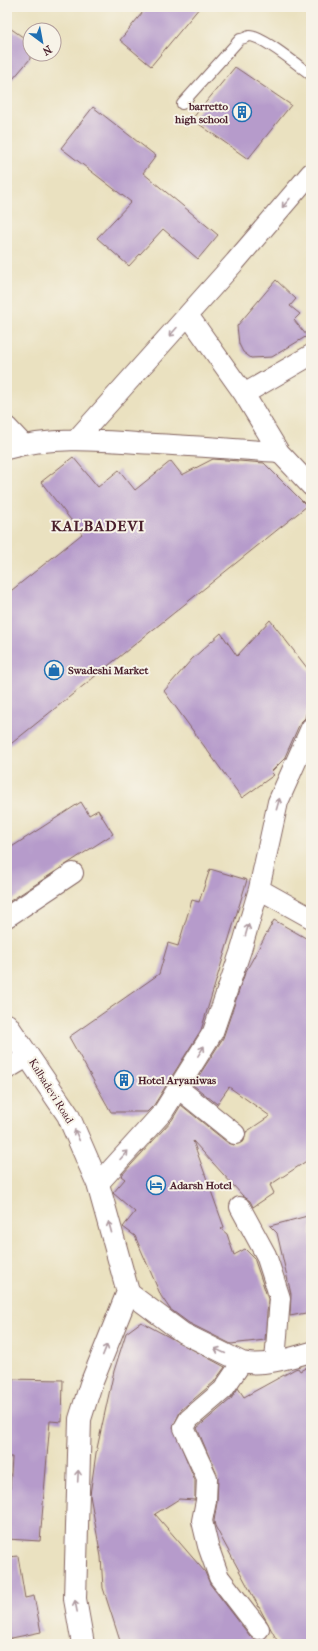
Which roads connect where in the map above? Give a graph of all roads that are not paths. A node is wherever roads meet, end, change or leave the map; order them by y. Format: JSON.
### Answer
{"nodes":[{"id":1,"x":311,"y":75,"type":"edge"},
{"id":2,"x":182,"y":104,"type":"dead end"},
{"id":3,"x":311,"y":173,"type":"edge"},
{"id":4,"x":188,"y":315,"type":"junction"},
{"id":5,"x":311,"y":356,"type":"edge"},
{"id":6,"x":244,"y":394,"type":"junction"},
{"id":7,"x":7,"y":428,"type":"edge"},
{"id":8,"x":76,"y":440,"type":"junction"},
{"id":9,"x":15,"y":446,"type":"edge"},
{"id":10,"x":279,"y":452,"type":"junction"},
{"id":11,"x":311,"y":486,"type":"edge"},
{"id":12,"x":311,"y":728,"type":"edge"},
{"id":13,"x":72,"y":873,"type":"dead end"},
{"id":14,"x":259,"y":889,"type":"junction"},
{"id":15,"x":7,"y":917,"type":"edge"},
{"id":16,"x":311,"y":918,"type":"edge"},
{"id":17,"x":7,"y":1025,"type":"edge"},
{"id":18,"x":29,"y":1056,"type":"junction"},
{"id":19,"x":7,"y":1069,"type":"edge"},
{"id":20,"x":178,"y":1088,"type":"junction"},
{"id":21,"x":235,"y":1134,"type":"dead end"},
{"id":22,"x":98,"y":1184,"type":"junction"},
{"id":23,"x":240,"y":1207,"type":"dead end"},
{"id":24,"x":128,"y":1292,"type":"junction"},
{"id":25,"x":311,"y":1352,"type":"edge"},
{"id":26,"x":275,"y":1361,"type":"junction"},
{"id":27,"x":242,"y":1362,"type":"junction"},
{"id":28,"x":259,"y":1629,"type":"dead end"},
{"id":29,"x":83,"y":1644,"type":"edge"}],
"edges":[{"from":1,"to":2,"type":"lane"},
{"from":3,"to":4,"type":"street","one_way":true},
{"from":4,"to":6,"type":"street"},
{"from":4,"to":8,"type":"street","one_way":true},
{"from":5,"to":6,"type":"street"},
{"from":6,"to":10,"type":"street"},
{"from":7,"to":9,"type":"street"},
{"from":8,"to":9,"type":"street"},
{"from":8,"to":10,"type":"street"},
{"from":10,"to":11,"type":"street"},
{"from":14,"to":12,"type":"street","one_way":true},
{"from":13,"to":15,"type":"street"},
{"from":14,"to":16,"type":"street"},
{"from":20,"to":14,"type":"street","one_way":true},
{"from":17,"to":18,"type":"main road","name":"Kalbadevi Road"},
{"from":18,"to":19,"type":"street"},
{"from":22,"to":18,"type":"main road","name":"Kalbadevi Road","one_way":true},
{"from":20,"to":21,"type":"street"},
{"from":22,"to":20,"type":"street","one_way":true},
{"from":24,"to":22,"type":"main road","name":"Kalbadevi Road","one_way":true},
{"from":23,"to":26,"type":"street"},
{"from":27,"to":24,"type":"street","one_way":true},
{"from":29,"to":24,"type":"main road","one_way":true},
{"from":25,"to":26,"type":"street"},
{"from":26,"to":27,"type":"street"},
{"from":27,"to":28,"type":"street"}]}
